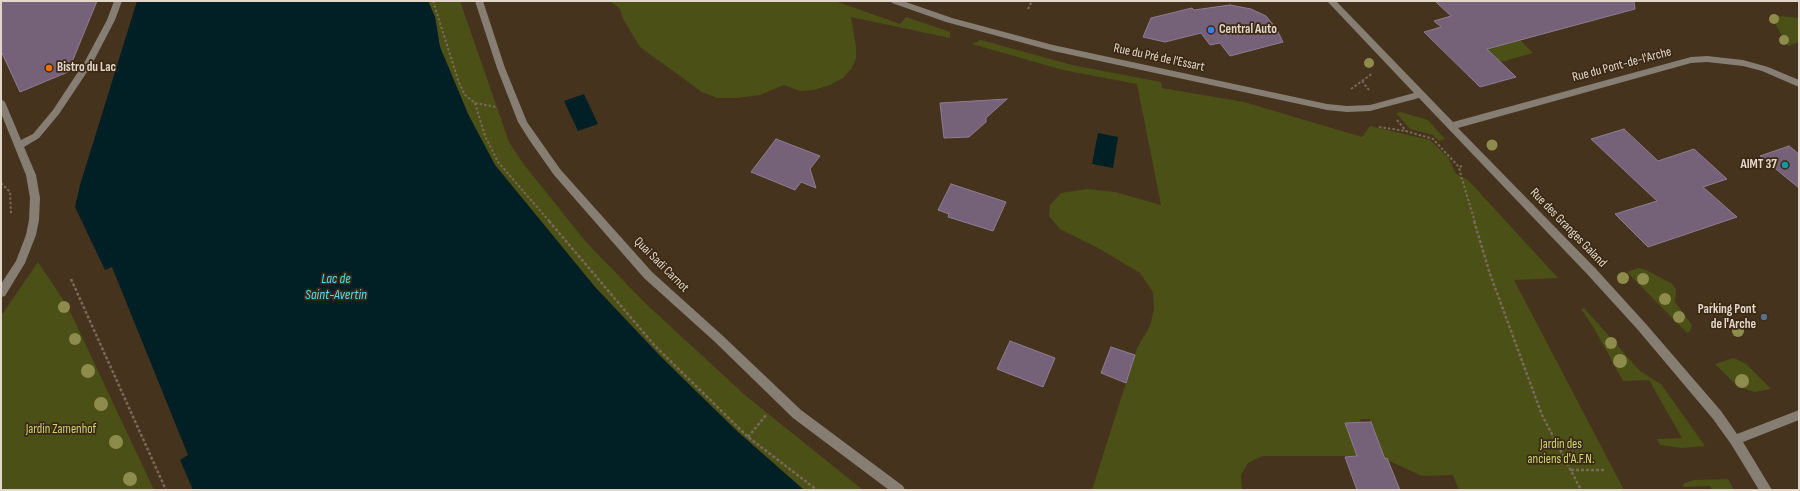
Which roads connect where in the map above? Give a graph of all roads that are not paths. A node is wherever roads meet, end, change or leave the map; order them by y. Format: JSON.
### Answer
{"nodes":[{"id":1,"x":118,"y":1,"type":"edge"},
{"id":2,"x":479,"y":1,"type":"edge"},
{"id":3,"x":895,"y":1,"type":"edge"},
{"id":4,"x":1331,"y":1,"type":"edge"},
{"id":5,"x":1799,"y":84,"type":"edge"},
{"id":6,"x":1422,"y":94,"type":"junction"},
{"id":7,"x":1,"y":102,"type":"edge"},
{"id":8,"x":1452,"y":126,"type":"junction"},
{"id":9,"x":19,"y":145,"type":"junction"},
{"id":10,"x":1,"y":293,"type":"edge"},
{"id":11,"x":1799,"y":415,"type":"edge"},
{"id":12,"x":1735,"y":440,"type":"junction"},
{"id":13,"x":899,"y":490,"type":"edge"},
{"id":14,"x":1766,"y":490,"type":"edge"}],
"edges":[{"from":1,"to":9,"type":"street"},
{"from":2,"to":13,"type":"street","name":"Quai Sadi Carnot"},
{"from":3,"to":6,"type":"street","name":"Rue du Pré de l'Essart"},
{"from":4,"to":6,"type":"street","name":"Rue des Granges Galand"},
{"from":5,"to":8,"type":"street","name":"Rue du Pont-de-l'Arche"},
{"from":6,"to":8,"type":"street","name":"Rue des Granges Galand"},
{"from":7,"to":9,"type":"street"},
{"from":8,"to":12,"type":"street","name":"Rue des Granges Galand"},
{"from":9,"to":10,"type":"street"},
{"from":11,"to":12,"type":"street"},
{"from":12,"to":14,"type":"street","name":"Rue des Granges Galand"}]}
